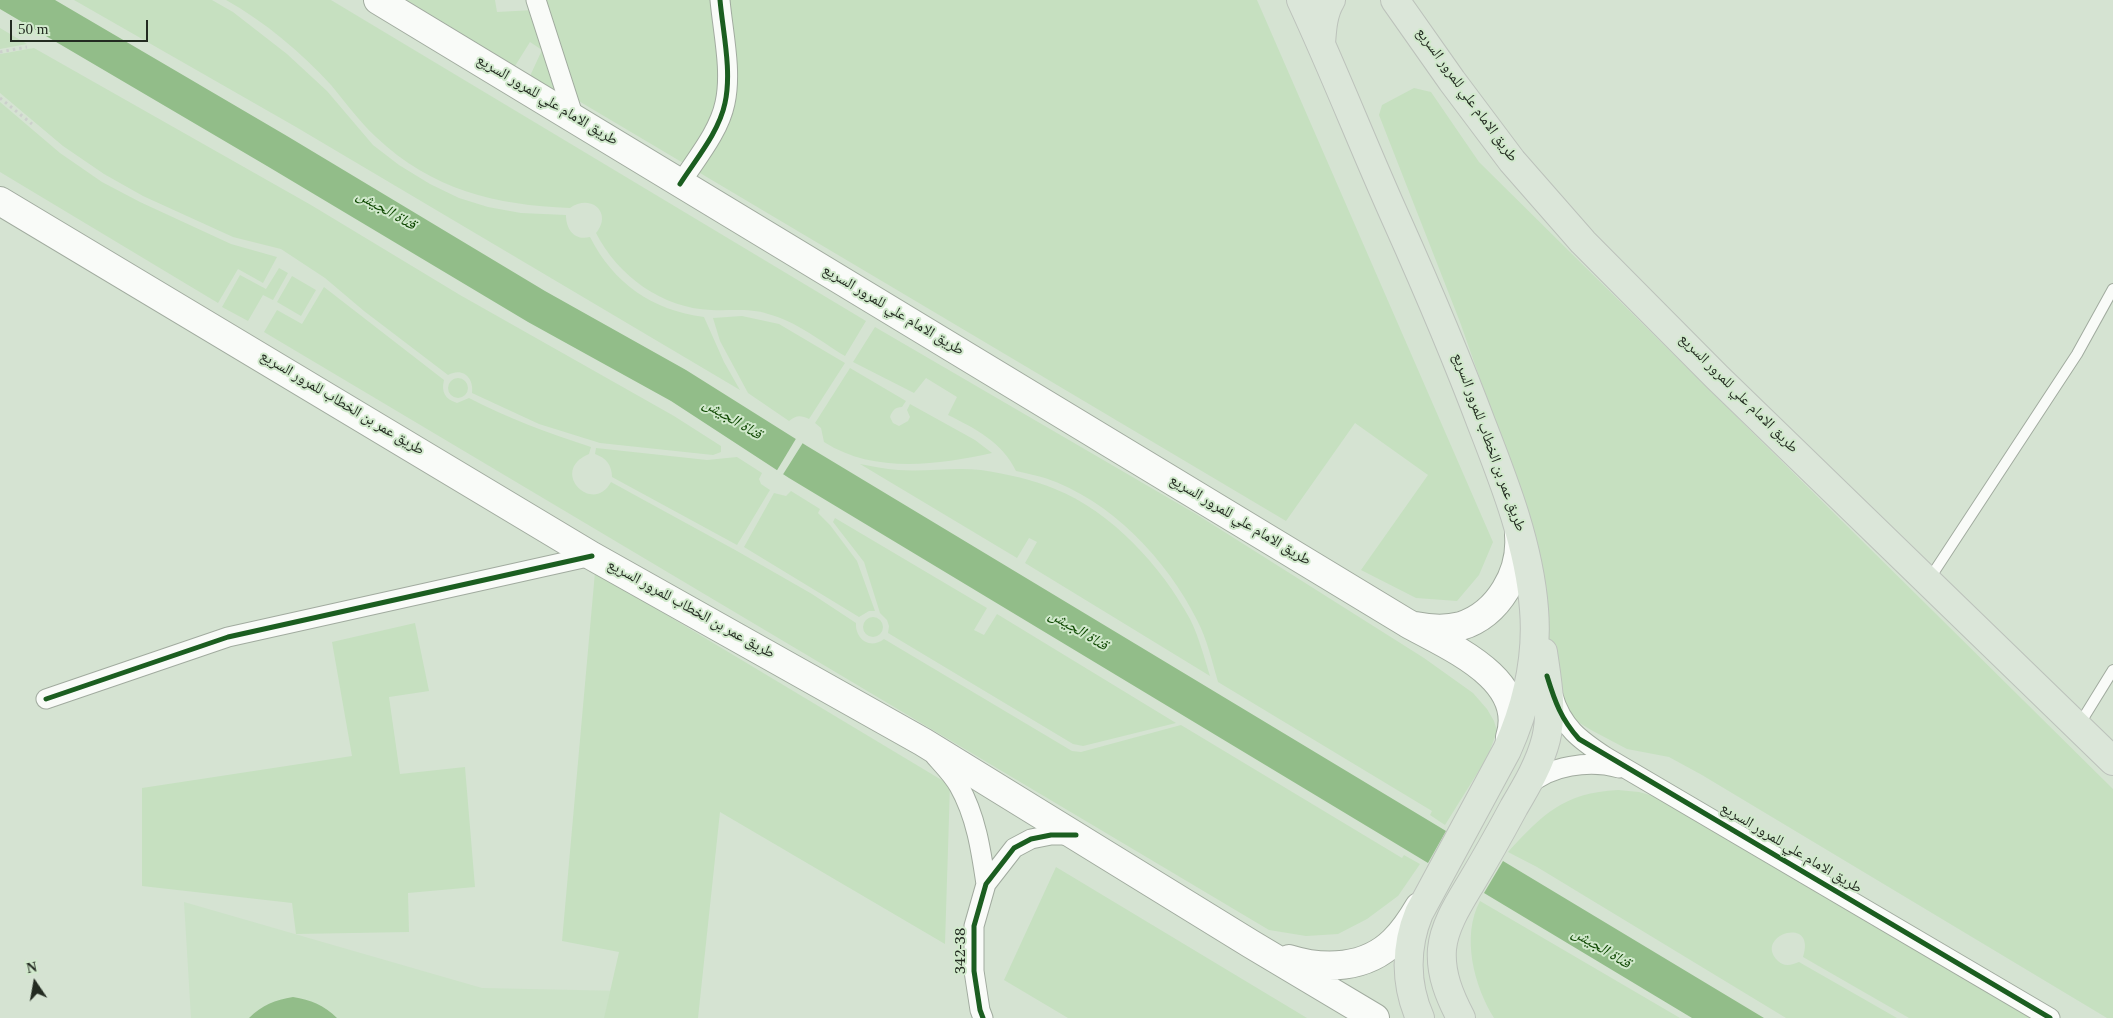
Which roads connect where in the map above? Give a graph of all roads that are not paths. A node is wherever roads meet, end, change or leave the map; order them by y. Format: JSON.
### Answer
{"nodes":[{"id":1,"x":378,"y":0,"type":"edge"},
{"id":2,"x":536,"y":0,"type":"edge"},
{"id":3,"x":720,"y":0,"type":"edge"},
{"id":4,"x":1301,"y":0,"type":"edge"},
{"id":5,"x":1331,"y":0,"type":"edge"},
{"id":6,"x":1395,"y":0,"type":"edge"},
{"id":7,"x":1321,"y":44,"type":"junction"},
{"id":8,"x":574,"y":118,"type":"junction"},
{"id":9,"x":680,"y":184,"type":"junction"},
{"id":10,"x":0,"y":201,"type":"edge"},
{"id":11,"x":2113,"y":289,"type":"edge"},
{"id":12,"x":1518,"y":526,"type":"junction"},
{"id":13,"x":592,"y":556,"type":"junction"},
{"id":14,"x":1928,"y":582,"type":"junction"},
{"id":15,"x":1531,"y":583,"type":"junction"},
{"id":16,"x":1407,"y":623,"type":"junction"},
{"id":17,"x":2113,"y":670,"type":"edge"},
{"id":18,"x":1547,"y":676,"type":"junction"},
{"id":19,"x":46,"y":699,"type":"dead end"},
{"id":20,"x":2078,"y":726,"type":"junction"},
{"id":21,"x":924,"y":742,"type":"junction"},
{"id":22,"x":1506,"y":752,"type":"junction"},
{"id":23,"x":2113,"y":761,"type":"edge"},
{"id":24,"x":1634,"y":773,"type":"junction"},
{"id":25,"x":1523,"y":792,"type":"junction"},
{"id":26,"x":1076,"y":835,"type":"junction"},
{"id":27,"x":986,"y":884,"type":"junction"},
{"id":28,"x":1432,"y":886,"type":"junction"},
{"id":29,"x":1250,"y":944,"type":"junction"},
{"id":30,"x":982,"y":1018,"type":"edge"},
{"id":31,"x":1375,"y":1018,"type":"edge"},
{"id":32,"x":1420,"y":1018,"type":"edge"},
{"id":33,"x":1461,"y":1018,"type":"edge"},
{"id":34,"x":2050,"y":1018,"type":"edge"}],
"edges":[{"from":1,"to":8,"type":"main road","name":"طريق الامام علي للمرور السريع"},
{"from":2,"to":8,"type":"street"},
{"from":3,"to":9,"type":"street"},
{"from":4,"to":7,"type":"highway","name":"طريق عمر بن الخطاب للمرور السريع"},
{"from":5,"to":7,"type":"highway"},
{"from":6,"to":14,"type":"highway","name":"طريق الامام علي للمرور السريع"},
{"from":7,"to":12,"type":"highway","name":"طريق عمر بن الخطاب للمرور السريع"},
{"from":8,"to":9,"type":"main road","name":"طريق الامام علي للمرور السريع"},
{"from":9,"to":16,"type":"main road","name":"طريق الامام علي للمرور السريع"},
{"from":10,"to":13,"type":"main road","name":"طريق عمر بن الخطاب للمرور السريع"},
{"from":11,"to":14,"type":"lane"},
{"from":12,"to":15,"type":"highway","name":"طريق عمر بن الخطاب للمرور السريع"},
{"from":12,"to":16,"type":"main road","name":"طريق الامام علي للمرور السريع"},
{"from":13,"to":19,"type":"street"},
{"from":13,"to":21,"type":"main road","name":"طريق عمر بن الخطاب للمرور السريع"},
{"from":14,"to":20,"type":"highway","name":"طريق الامام علي للمرور السريع"},
{"from":15,"to":18,"type":"highway"},
{"from":15,"to":22,"type":"highway","name":"طريق عمر بن الخطاب للمرور السريع"},
{"from":16,"to":22,"type":"main road","name":"طريق الامام علي للمرور السريع"},
{"from":17,"to":20,"type":"lane"},
{"from":18,"to":24,"type":"street","name":"طريق الامام علي للمرور السريع"},
{"from":18,"to":25,"type":"highway"},
{"from":20,"to":23,"type":"highway","name":"طريق الامام علي للمرور السريع"},
{"from":21,"to":26,"type":"main road","name":"طريق عمر بن الخطاب للمرور السريع"},
{"from":21,"to":27,"type":"street"},
{"from":22,"to":28,"type":"highway","name":"طريق عمر بن الخطاب للمرور السريع"},
{"from":24,"to":25,"type":"street"},
{"from":24,"to":34,"type":"street","name":"طريق الامام علي للمرور السريع"},
{"from":25,"to":33,"type":"highway"},
{"from":26,"to":27,"type":"street"},
{"from":26,"to":29,"type":"main road","name":"طريق عمر بن الخطاب للمرور السريع"},
{"from":27,"to":30,"type":"street","name":"342-38"},
{"from":28,"to":29,"type":"main road","name":"طريق عمر بن الخطاب للمرور السريع"},
{"from":28,"to":32,"type":"highway","name":"طريق عمر بن الخطاب للمرور السريع"},
{"from":29,"to":31,"type":"main road","name":"طريق عمر بن الخطاب للمرور السريع"}]}
